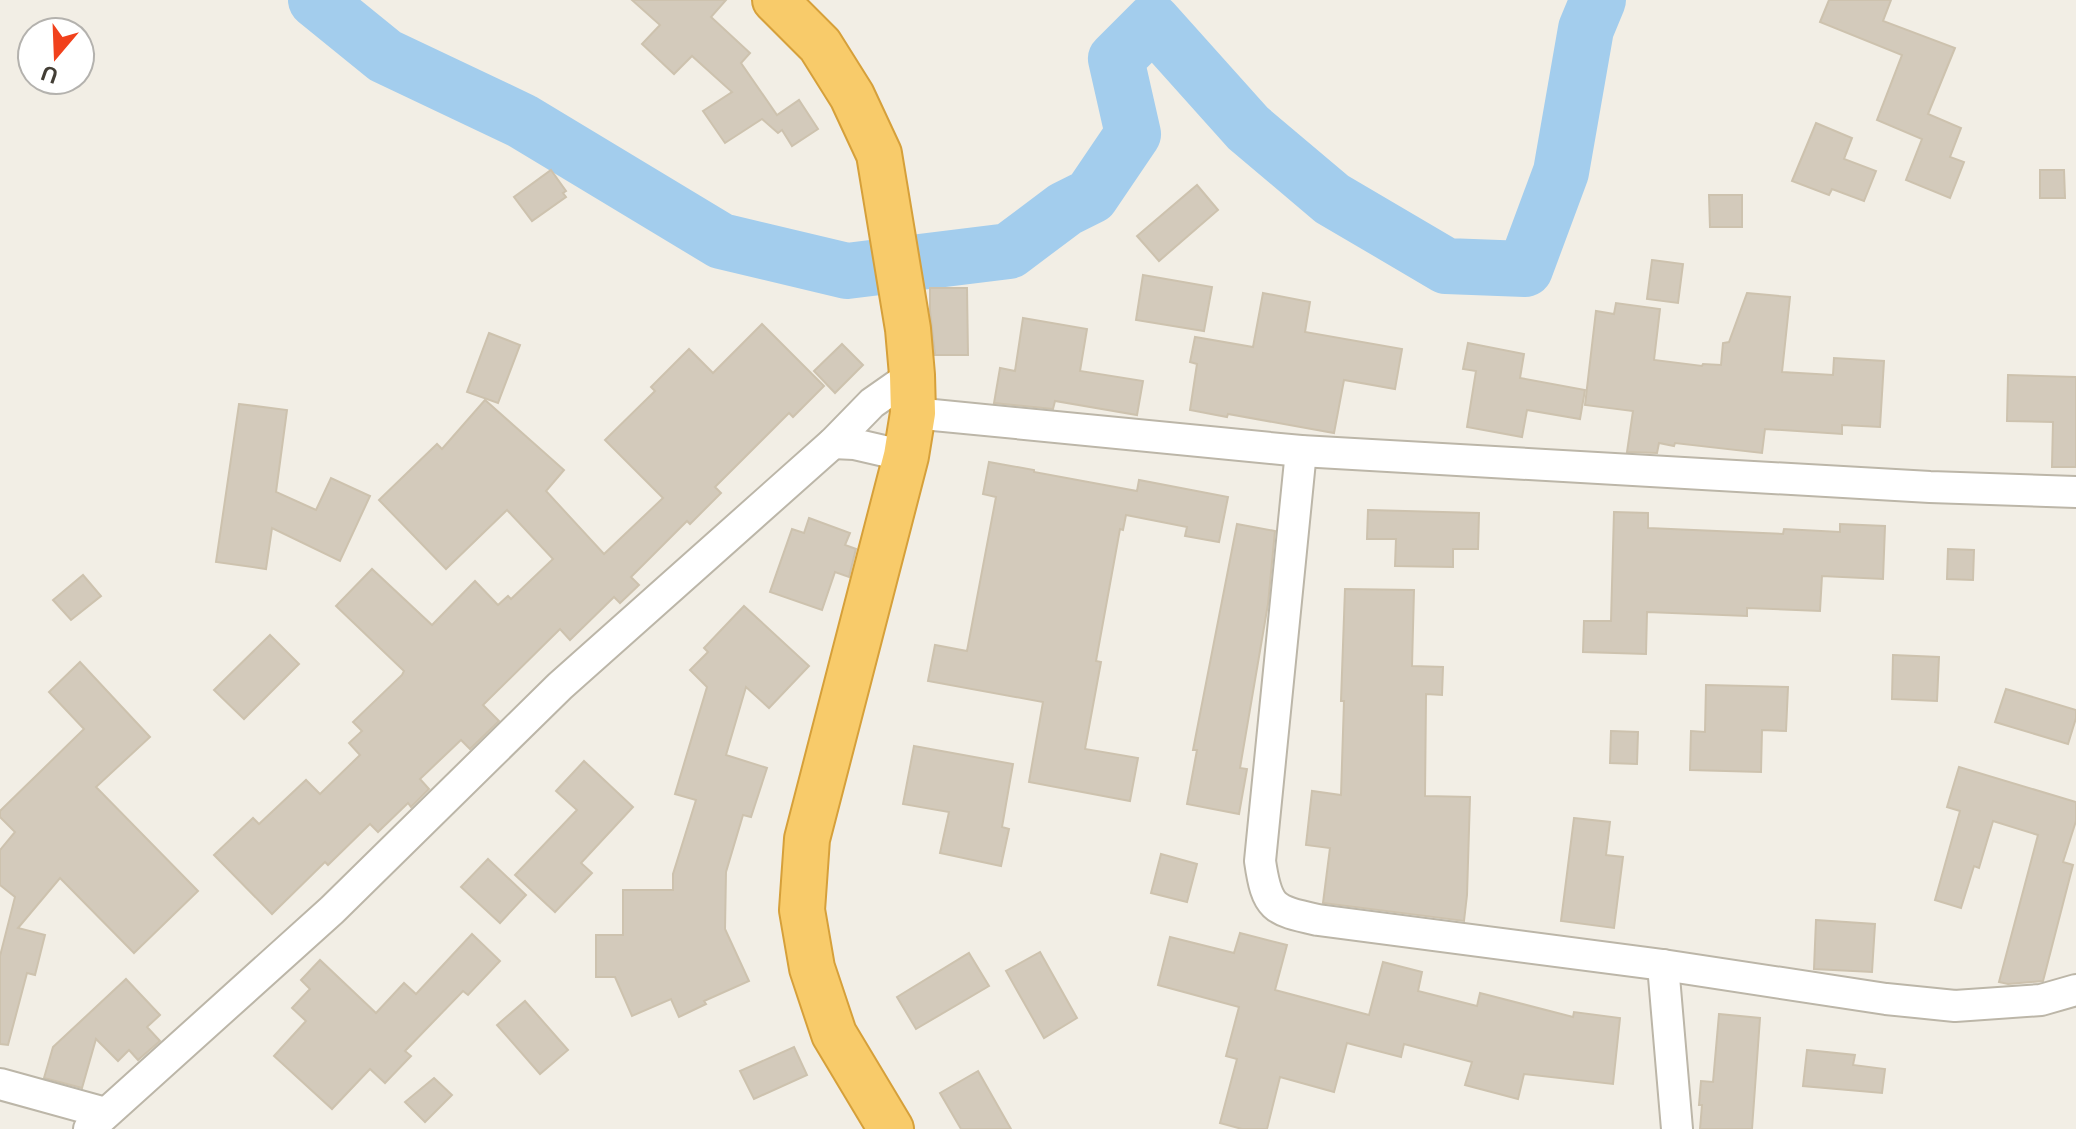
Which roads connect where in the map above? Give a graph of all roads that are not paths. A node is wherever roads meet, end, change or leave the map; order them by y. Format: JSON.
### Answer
{"nodes":[{"id":1,"x":775,"y":0,"type":"edge"},
{"id":2,"x":913,"y":394,"type":"junction"},
{"id":3,"x":833,"y":443,"type":"junction"},
{"id":4,"x":1301,"y":451,"type":"junction"},
{"id":5,"x":906,"y":456,"type":"junction"},
{"id":6,"x":2076,"y":492,"type":"edge"},
{"id":7,"x":1663,"y":965,"type":"junction"},
{"id":8,"x":2076,"y":990,"type":"edge"},
{"id":9,"x":0,"y":1084,"type":"edge"},
{"id":10,"x":97,"y":1121,"type":"edge"},
{"id":11,"x":891,"y":1129,"type":"edge"},
{"id":12,"x":1677,"y":1129,"type":"edge"}],
"edges":[{"from":1,"to":2,"type":"highway"},
{"from":2,"to":3,"type":"street"},
{"from":2,"to":4,"type":"street"},
{"from":2,"to":5,"type":"highway"},
{"from":3,"to":5,"type":"street"},
{"from":3,"to":10,"type":"street"},
{"from":4,"to":6,"type":"street"},
{"from":4,"to":7,"type":"street"},
{"from":5,"to":11,"type":"highway"},
{"from":7,"to":8,"type":"street"},
{"from":7,"to":12,"type":"street"},
{"from":9,"to":10,"type":"street"}]}
